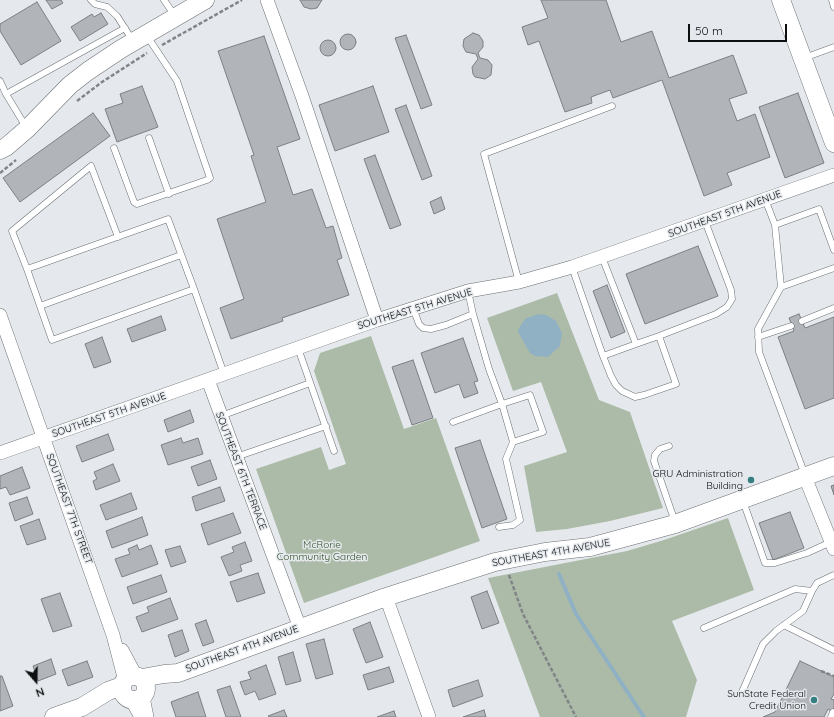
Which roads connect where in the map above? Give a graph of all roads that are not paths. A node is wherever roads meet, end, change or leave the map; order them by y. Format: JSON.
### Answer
{"nodes":[{"id":1,"x":91,"y":0,"type":"edge"},
{"id":2,"x":164,"y":0,"type":"edge"},
{"id":3,"x":205,"y":0,"type":"edge"},
{"id":4,"x":267,"y":0,"type":"edge"},
{"id":5,"x":781,"y":0,"type":"edge"},
{"id":6,"x":832,"y":0,"type":"edge"},
{"id":7,"x":834,"y":6,"type":"edge"},
{"id":8,"x":175,"y":17,"type":"junction"},
{"id":9,"x":135,"y":35,"type":"junction"},
{"id":10,"x":834,"y":47,"type":"edge"},
{"id":11,"x":803,"y":59,"type":"junction"},
{"id":12,"x":0,"y":81,"type":"edge"},
{"id":13,"x":6,"y":94,"type":"junction"},
{"id":14,"x":612,"y":106,"type":"dead end"},
{"id":15,"x":27,"y":129,"type":"junction"},
{"id":16,"x":149,"y":138,"type":"dead end"},
{"id":17,"x":834,"y":143,"type":"edge"},
{"id":18,"x":114,"y":148,"type":"dead end"},
{"id":19,"x":6,"y":154,"type":"edge"},
{"id":20,"x":834,"y":175,"type":"edge"},
{"id":21,"x":169,"y":194,"type":"junction"},
{"id":22,"x":765,"y":199,"type":"junction"},
{"id":23,"x":705,"y":221,"type":"junction"},
{"id":24,"x":775,"y":225,"type":"junction"},
{"id":25,"x":118,"y":237,"type":"junction"},
{"id":26,"x":834,"y":250,"type":"edge"},
{"id":27,"x":182,"y":255,"type":"junction"},
{"id":28,"x":602,"y":257,"type":"junction"},
{"id":29,"x":572,"y":267,"type":"junction"},
{"id":30,"x":834,"y":268,"type":"edge"},
{"id":31,"x":27,"y":269,"type":"junction"},
{"id":32,"x":519,"y":282,"type":"junction"},
{"id":33,"x":781,"y":287,"type":"junction"},
{"id":34,"x":194,"y":289,"type":"junction"},
{"id":35,"x":468,"y":291,"type":"junction"},
{"id":36,"x":40,"y":306,"type":"junction"},
{"id":37,"x":413,"y":308,"type":"junction"},
{"id":38,"x":834,"y":308,"type":"edge"},
{"id":39,"x":473,"y":314,"type":"junction"},
{"id":40,"x":0,"y":315,"type":"edge"},
{"id":41,"x":377,"y":320,"type":"junction"},
{"id":42,"x":802,"y":321,"type":"dead end"},
{"id":43,"x":791,"y":326,"type":"dead end"},
{"id":44,"x":659,"y":336,"type":"junction"},
{"id":45,"x":758,"y":337,"type":"junction"},
{"id":46,"x":636,"y":344,"type":"junction"},
{"id":47,"x":298,"y":348,"type":"junction"},
{"id":48,"x":603,"y":356,"type":"junction"},
{"id":49,"x":224,"y":374,"type":"junction"},
{"id":50,"x":208,"y":380,"type":"junction"},
{"id":51,"x":310,"y":383,"type":"junction"},
{"id":52,"x":502,"y":404,"type":"junction"},
{"id":53,"x":221,"y":416,"type":"junction"},
{"id":54,"x":453,"y":422,"type":"dead end"},
{"id":55,"x":326,"y":426,"type":"junction"},
{"id":56,"x":44,"y":438,"type":"junction"},
{"id":57,"x":513,"y":442,"type":"junction"},
{"id":58,"x":669,"y":446,"type":"dead end"},
{"id":59,"x":334,"y":451,"type":"dead end"},
{"id":60,"x":0,"y":453,"type":"edge"},
{"id":61,"x":236,"y":457,"type":"junction"},
{"id":62,"x":834,"y":466,"type":"edge"},
{"id":63,"x":805,"y":477,"type":"junction"},
{"id":64,"x":743,"y":500,"type":"junction"},
{"id":65,"x":675,"y":524,"type":"junction"},
{"id":66,"x":499,"y":527,"type":"dead end"},
{"id":67,"x":832,"y":545,"type":"edge"},
{"id":68,"x":834,"y":575,"type":"edge"},
{"id":69,"x":812,"y":591,"type":"junction"},
{"id":70,"x":386,"y":597,"type":"junction"},
{"id":71,"x":784,"y":625,"type":"junction"},
{"id":72,"x":300,"y":628,"type":"junction"},
{"id":73,"x":704,"y":628,"type":"dead end"},
{"id":74,"x":834,"y":650,"type":"edge"},
{"id":75,"x":134,"y":689,"type":"junction"},
{"id":76,"x":742,"y":692,"type":"dead end"},
{"id":77,"x":54,"y":717,"type":"edge"},
{"id":78,"x":141,"y":717,"type":"edge"},
{"id":79,"x":147,"y":717,"type":"edge"},
{"id":80,"x":429,"y":717,"type":"edge"}],
"edges":[{"from":1,"to":9,"type":"lane"},
{"from":2,"to":8,"type":"lane"},
{"from":3,"to":8,"type":"street"},
{"from":4,"to":41,"type":"street"},
{"from":5,"to":11,"type":"street"},
{"from":6,"to":7,"type":"lane"},
{"from":8,"to":9,"type":"street"},
{"from":9,"to":13,"type":"lane"},
{"from":9,"to":15,"type":"street"},
{"from":9,"to":21,"type":"lane"},
{"from":10,"to":11,"type":"lane"},
{"from":11,"to":17,"type":"street"},
{"from":12,"to":13,"type":"lane"},
{"from":13,"to":15,"type":"lane"},
{"from":14,"to":32,"type":"lane"},
{"from":15,"to":19,"type":"street"},
{"from":16,"to":21,"type":"lane"},
{"from":18,"to":21,"type":"lane"},
{"from":20,"to":22,"type":"street","name":"SOUTHEAST 5TH AVENUE"},
{"from":22,"to":23,"type":"street","name":"SOUTHEAST 5TH AVENUE"},
{"from":22,"to":24,"type":"lane"},
{"from":23,"to":28,"type":"street","name":"SOUTHEAST 5TH AVENUE"},
{"from":23,"to":44,"type":"lane"},
{"from":24,"to":26,"type":"lane"},
{"from":24,"to":33,"type":"lane"},
{"from":25,"to":27,"type":"lane"},
{"from":25,"to":31,"type":"lane"},
{"from":25,"to":31,"type":"lane"},
{"from":27,"to":34,"type":"lane"},
{"from":27,"to":36,"type":"lane"},
{"from":28,"to":29,"type":"street","name":"SOUTHEAST 5TH AVENUE"},
{"from":28,"to":46,"type":"lane"},
{"from":29,"to":32,"type":"street","name":"SOUTHEAST 5TH AVENUE"},
{"from":29,"to":48,"type":"lane"},
{"from":30,"to":33,"type":"lane"},
{"from":31,"to":36,"type":"lane"},
{"from":32,"to":35,"type":"street","name":"SOUTHEAST 5TH AVENUE"},
{"from":33,"to":45,"type":"lane"},
{"from":34,"to":36,"type":"lane"},
{"from":34,"to":49,"type":"lane"},
{"from":35,"to":37,"type":"street","name":"SOUTHEAST 5TH AVENUE"},
{"from":35,"to":39,"type":"lane"},
{"from":37,"to":39,"type":"lane"},
{"from":37,"to":41,"type":"street","name":"SOUTHEAST 5TH AVENUE"},
{"from":38,"to":42,"type":"lane"},
{"from":39,"to":52,"type":"lane"},
{"from":40,"to":56,"type":"street","name":"SOUTHEAST 7TH STREET"},
{"from":41,"to":47,"type":"street","name":"SOUTHEAST 5TH AVENUE"},
{"from":43,"to":45,"type":"lane"},
{"from":44,"to":46,"type":"lane"},
{"from":44,"to":48,"type":"lane"},
{"from":45,"to":63,"type":"lane"},
{"from":46,"to":48,"type":"lane"},
{"from":47,"to":49,"type":"street","name":"SOUTHEAST 5TH AVENUE"},
{"from":47,"to":51,"type":"lane"},
{"from":49,"to":50,"type":"street","name":"SOUTHEAST 5TH AVENUE"},
{"from":50,"to":53,"type":"street","name":"SOUTHEAST 6TH TERRACE"},
{"from":50,"to":56,"type":"street","name":"SOUTHEAST 5TH AVENUE"},
{"from":51,"to":53,"type":"lane"},
{"from":51,"to":55,"type":"lane"},
{"from":52,"to":54,"type":"lane"},
{"from":52,"to":57,"type":"lane"},
{"from":52,"to":57,"type":"lane"},
{"from":53,"to":61,"type":"street","name":"SOUTHEAST 6TH TERRACE"},
{"from":55,"to":59,"type":"lane"},
{"from":55,"to":61,"type":"lane"},
{"from":56,"to":60,"type":"street","name":"SOUTHEAST 5TH AVENUE"},
{"from":56,"to":75,"type":"street","name":"SOUTHEAST 7TH STREET"},
{"from":57,"to":66,"type":"lane"},
{"from":58,"to":65,"type":"lane"},
{"from":61,"to":72,"type":"street","name":"SOUTHEAST 6TH TERRACE"},
{"from":62,"to":63,"type":"street","name":"SOUTHEAST 4TH AVENUE"},
{"from":63,"to":64,"type":"street","name":"SOUTHEAST 4TH AVENUE"},
{"from":63,"to":67,"type":"street"},
{"from":64,"to":65,"type":"street","name":"SOUTHEAST 4TH AVENUE"},
{"from":64,"to":67,"type":"lane"},
{"from":65,"to":70,"type":"street","name":"SOUTHEAST 4TH AVENUE"},
{"from":68,"to":69,"type":"lane"},
{"from":69,"to":71,"type":"lane"},
{"from":69,"to":73,"type":"lane"},
{"from":70,"to":72,"type":"street","name":"SOUTHEAST 4TH AVENUE"},
{"from":70,"to":80,"type":"street"},
{"from":71,"to":74,"type":"lane"},
{"from":71,"to":76,"type":"lane"},
{"from":72,"to":75,"type":"street","name":"SOUTHEAST 4TH AVENUE"},
{"from":75,"to":77,"type":"street","name":"SOUTHEAST 4TH AVENUE"},
{"from":75,"to":78,"type":"street","name":"SOUTHEAST 7TH STREET"},
{"from":75,"to":79,"type":"street","name":"SOUTHEAST 7TH STREET"}]}
